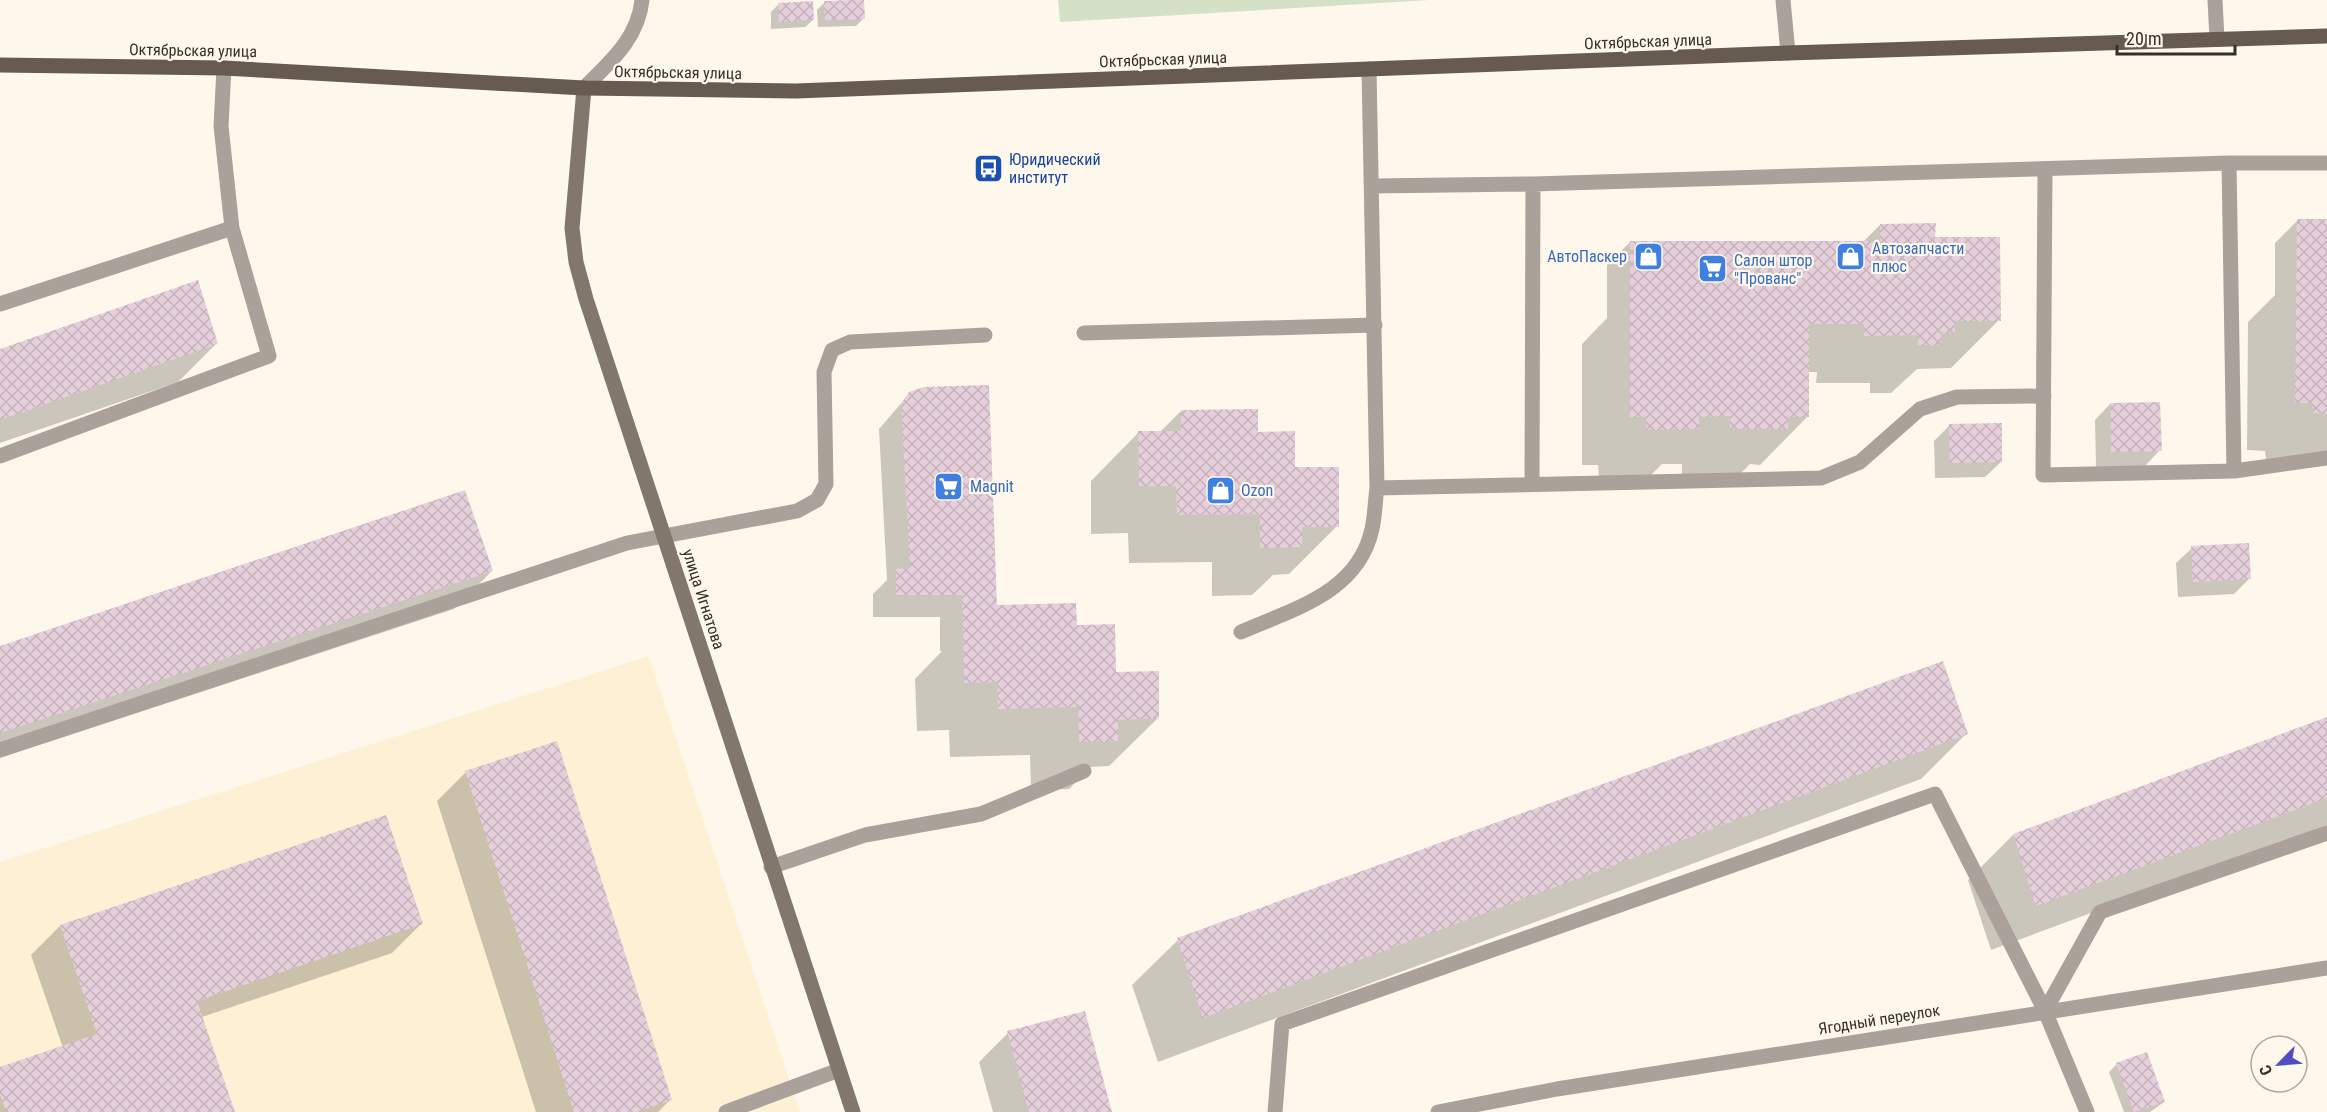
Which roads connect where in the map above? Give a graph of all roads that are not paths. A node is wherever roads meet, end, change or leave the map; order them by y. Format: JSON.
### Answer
{"nodes":[{"id":1,"x":642,"y":0,"type":"edge"},
{"id":2,"x":1784,"y":0,"type":"edge"},
{"id":3,"x":2215,"y":0,"type":"edge"},
{"id":4,"x":2327,"y":36,"type":"edge"},
{"id":5,"x":2217,"y":39,"type":"junction"},
{"id":6,"x":1788,"y":53,"type":"junction"},
{"id":7,"x":0,"y":65,"type":"edge"},
{"id":8,"x":224,"y":68,"type":"junction"},
{"id":9,"x":1369,"y":69,"type":"junction"},
{"id":10,"x":584,"y":88,"type":"junction"},
{"id":11,"x":2229,"y":163,"type":"junction"},
{"id":12,"x":2327,"y":163,"type":"edge"},
{"id":13,"x":2045,"y":170,"type":"junction"},
{"id":14,"x":1533,"y":184,"type":"junction"},
{"id":15,"x":1372,"y":186,"type":"junction"},
{"id":16,"x":232,"y":228,"type":"junction"},
{"id":17,"x":0,"y":304,"type":"edge"},
{"id":18,"x":1375,"y":325,"type":"junction"},
{"id":19,"x":1084,"y":333,"type":"dead end"},
{"id":20,"x":985,"y":335,"type":"dead end"},
{"id":21,"x":2044,"y":396,"type":"junction"},
{"id":22,"x":0,"y":456,"type":"edge"},
{"id":23,"x":2327,"y":458,"type":"edge"},
{"id":24,"x":2234,"y":471,"type":"junction"},
{"id":25,"x":1532,"y":484,"type":"junction"},
{"id":26,"x":1377,"y":488,"type":"junction"},
{"id":27,"x":665,"y":537,"type":"junction"},
{"id":28,"x":1241,"y":632,"type":"dead end"},
{"id":29,"x":0,"y":750,"type":"edge"},
{"id":30,"x":1083,"y":771,"type":"dead end"},
{"id":31,"x":2327,"y":833,"type":"edge"},
{"id":32,"x":771,"y":867,"type":"junction"},
{"id":33,"x":2327,"y":968,"type":"edge"},
{"id":34,"x":2045,"y":1011,"type":"junction"},
{"id":35,"x":839,"y":1070,"type":"junction"},
{"id":36,"x":726,"y":1112,"type":"edge"},
{"id":37,"x":853,"y":1112,"type":"edge"},
{"id":38,"x":1275,"y":1112,"type":"edge"},
{"id":39,"x":1438,"y":1112,"type":"edge"},
{"id":40,"x":2087,"y":1112,"type":"edge"}],
"edges":[{"from":1,"to":10,"type":"street"},
{"from":2,"to":6,"type":"street"},
{"from":3,"to":5,"type":"street"},
{"from":4,"to":5,"type":"main road","name":"Октябрьская улица"},
{"from":5,"to":6,"type":"main road","name":"Октябрьская улица"},
{"from":6,"to":9,"type":"main road","name":"Октябрьская улица"},
{"from":7,"to":8,"type":"main road","name":"Октябрьская улица"},
{"from":8,"to":10,"type":"main road","name":"Октябрьская улица"},
{"from":8,"to":16,"type":"street"},
{"from":9,"to":10,"type":"main road","name":"Октябрьская улица"},
{"from":9,"to":15,"type":"street"},
{"from":10,"to":27,"type":"main road","name":"улица Игнатова"},
{"from":11,"to":12,"type":"street"},
{"from":11,"to":13,"type":"street"},
{"from":11,"to":24,"type":"street"},
{"from":13,"to":14,"type":"street"},
{"from":13,"to":21,"type":"street"},
{"from":14,"to":15,"type":"street"},
{"from":14,"to":25,"type":"street"},
{"from":15,"to":18,"type":"street"},
{"from":16,"to":17,"type":"street"},
{"from":16,"to":22,"type":"street"},
{"from":18,"to":19,"type":"street"},
{"from":18,"to":26,"type":"street"},
{"from":20,"to":27,"type":"street"},
{"from":21,"to":24,"type":"street"},
{"from":21,"to":25,"type":"street"},
{"from":23,"to":24,"type":"street"},
{"from":25,"to":26,"type":"street"},
{"from":26,"to":28,"type":"street"},
{"from":27,"to":29,"type":"street"},
{"from":27,"to":32,"type":"main road","name":"улица Игнатова"},
{"from":30,"to":32,"type":"street"},
{"from":31,"to":34,"type":"street"},
{"from":32,"to":35,"type":"main road","name":"улица Игнатова"},
{"from":33,"to":34,"type":"street","name":"Ягодный переулок"},
{"from":34,"to":38,"type":"street"},
{"from":34,"to":39,"type":"street","name":"Ягодный переулок"},
{"from":34,"to":40,"type":"street"},
{"from":35,"to":36,"type":"street"},
{"from":35,"to":37,"type":"main road","name":"улица Игнатова"}]}
